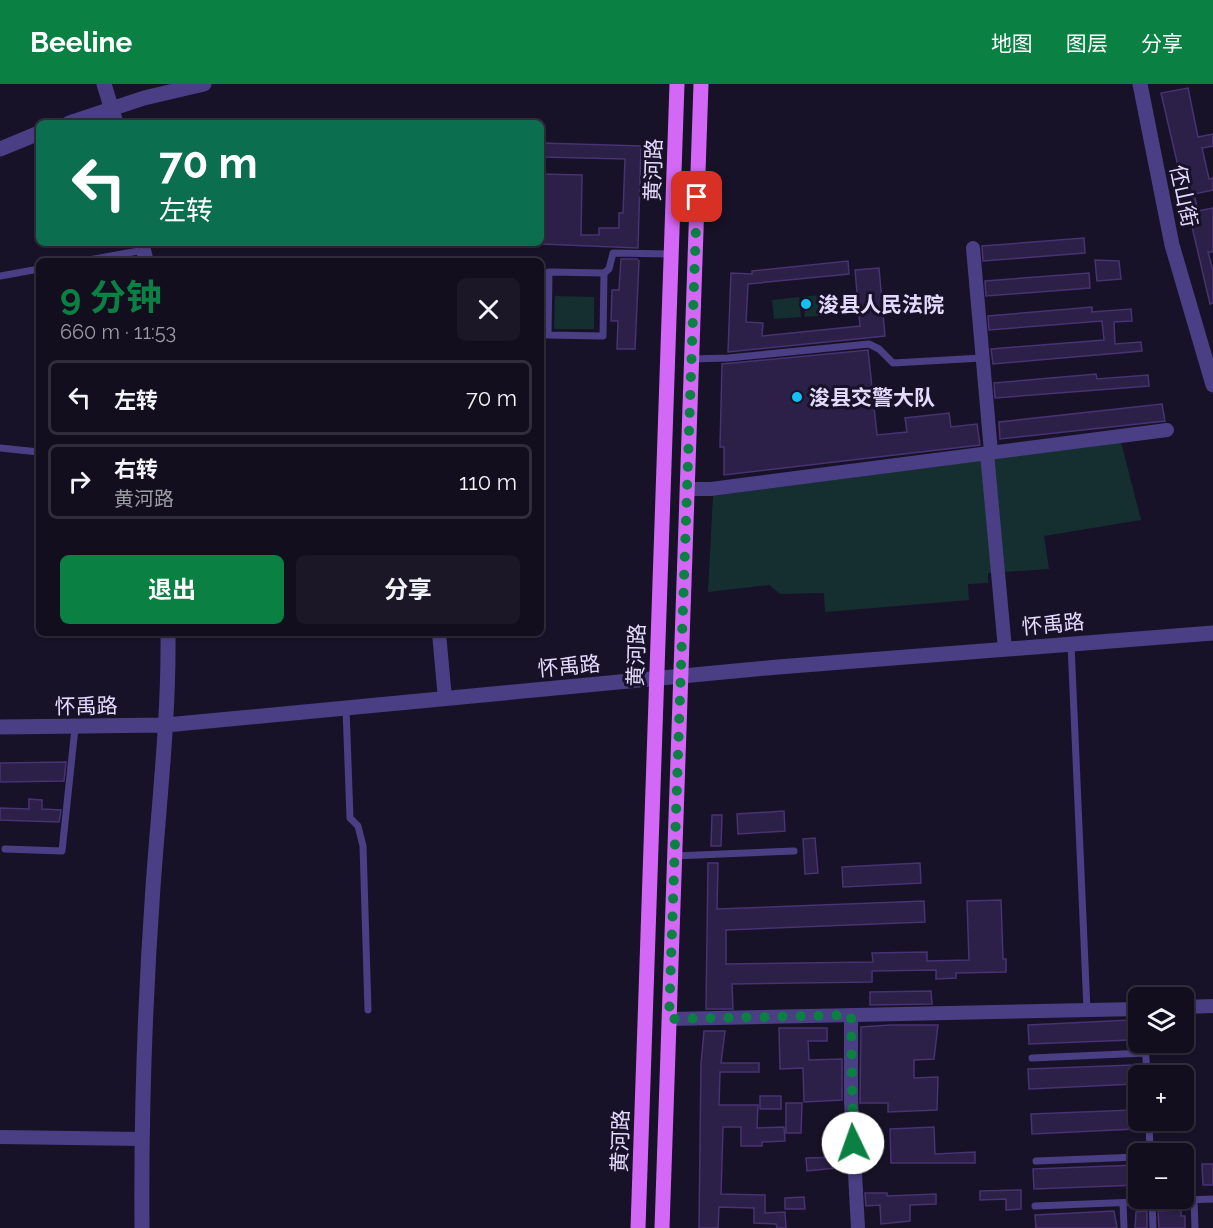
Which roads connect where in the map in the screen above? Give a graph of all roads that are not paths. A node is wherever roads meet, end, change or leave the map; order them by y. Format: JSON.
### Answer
{"nodes":[{"id":1,"x":104,"y":84,"type":"edge"},
{"id":2,"x":204,"y":84,"type":"edge"},
{"id":3,"x":677,"y":84,"type":"edge"},
{"id":4,"x":701,"y":84,"type":"edge"},
{"id":5,"x":1140,"y":84,"type":"edge"},
{"id":6,"x":114,"y":116,"type":"edge"},
{"id":7,"x":88,"y":120,"type":"edge"},
{"id":8,"x":36,"y":134,"type":"edge"},
{"id":9,"x":0,"y":149,"type":"edge"},
{"id":10,"x":973,"y":248,"type":"dead end"},
{"id":11,"x":144,"y":251,"type":"edge"},
{"id":12,"x":671,"y":254,"type":"junction"},
{"id":13,"x":101,"y":258,"type":"edge"},
{"id":14,"x":36,"y":270,"type":"edge"},
{"id":15,"x":604,"y":273,"type":"junction"},
{"id":16,"x":0,"y":276,"type":"edge"},
{"id":17,"x":982,"y":358,"type":"junction"},
{"id":18,"x":691,"y":359,"type":"junction"},
{"id":19,"x":1213,"y":385,"type":"edge"},
{"id":20,"x":1167,"y":430,"type":"dead end"},
{"id":21,"x":0,"y":448,"type":"edge"},
{"id":22,"x":36,"y":452,"type":"edge"},
{"id":23,"x":989,"y":453,"type":"junction"},
{"id":24,"x":687,"y":489,"type":"junction"},
{"id":25,"x":1213,"y":633,"type":"edge"},
{"id":26,"x":168,"y":636,"type":"edge"},
{"id":27,"x":439,"y":636,"type":"edge"},
{"id":28,"x":1071,"y":644,"type":"junction"},
{"id":29,"x":1005,"y":649,"type":"junction"},
{"id":30,"x":680,"y":676,"type":"junction"},
{"id":31,"x":656,"y":679,"type":"junction"},
{"id":32,"x":445,"y":699,"type":"junction"},
{"id":33,"x":345,"y":708,"type":"junction"},
{"id":34,"x":166,"y":725,"type":"junction"},
{"id":35,"x":0,"y":727,"type":"edge"},
{"id":36,"x":75,"y":728,"type":"junction"},
{"id":37,"x":5,"y":849,"type":"dead end"},
{"id":38,"x":794,"y":851,"type":"dead end"},
{"id":39,"x":674,"y":856,"type":"junction"},
{"id":40,"x":1213,"y":1006,"type":"edge"},
{"id":41,"x":1194,"y":1007,"type":"edge"},
{"id":42,"x":1128,"y":1008,"type":"edge"},
{"id":43,"x":1087,"y":1010,"type":"junction"},
{"id":44,"x":368,"y":1011,"type":"dead end"},
{"id":45,"x":851,"y":1015,"type":"junction"},
{"id":46,"x":669,"y":1019,"type":"junction"},
{"id":47,"x":1146,"y":1053,"type":"joint"},
{"id":48,"x":1032,"y":1058,"type":"dead end"},
{"id":49,"x":1147,"y":1065,"type":"edge"},
{"id":50,"x":0,"y":1137,"type":"edge"},
{"id":51,"x":142,"y":1139,"type":"junction"},
{"id":52,"x":1128,"y":1157,"type":"edge"},
{"id":53,"x":1036,"y":1161,"type":"dead end"},
{"id":54,"x":1213,"y":1199,"type":"edge"},
{"id":55,"x":1194,"y":1200,"type":"joint"},
{"id":56,"x":1128,"y":1202,"type":"edge"},
{"id":57,"x":1123,"y":1203,"type":"junction"},
{"id":58,"x":1035,"y":1206,"type":"dead end"},
{"id":59,"x":1152,"y":1209,"type":"edge"},
{"id":60,"x":142,"y":1228,"type":"edge"},
{"id":61,"x":638,"y":1228,"type":"edge"},
{"id":62,"x":662,"y":1228,"type":"edge"},
{"id":63,"x":858,"y":1228,"type":"edge"},
{"id":64,"x":1124,"y":1228,"type":"edge"},
{"id":65,"x":1153,"y":1228,"type":"edge"},
{"id":66,"x":1195,"y":1228,"type":"edge"}],
"edges":[{"from":1,"to":6,"type":"street"},
{"from":2,"to":6,"type":"street"},
{"from":3,"to":12,"type":"main road","name":"黄河路"},
{"from":4,"to":18,"type":"main road"},
{"from":5,"to":19,"type":"street","name":"伾山街"},
{"from":6,"to":7,"type":"street"},
{"from":8,"to":9,"type":"street"},
{"from":10,"to":17,"type":"street"},
{"from":11,"to":13,"type":"lane"},
{"from":12,"to":15,"type":"lane"},
{"from":12,"to":31,"type":"main road","name":"黄河路"},
{"from":14,"to":16,"type":"lane"},
{"from":15,"to":15,"type":"lane"},
{"from":17,"to":18,"type":"lane"},
{"from":17,"to":23,"type":"street"},
{"from":18,"to":24,"type":"main road"},
{"from":20,"to":23,"type":"street"},
{"from":21,"to":22,"type":"lane"},
{"from":23,"to":24,"type":"street"},
{"from":23,"to":29,"type":"street"},
{"from":24,"to":30,"type":"main road"},
{"from":25,"to":28,"type":"street","name":"怀禹路"},
{"from":26,"to":34,"type":"street"},
{"from":27,"to":32,"type":"street"},
{"from":28,"to":29,"type":"street","name":"怀禹路"},
{"from":28,"to":43,"type":"lane"},
{"from":29,"to":30,"type":"street","name":"怀禹路"},
{"from":30,"to":31,"type":"street","name":"怀禹路"},
{"from":30,"to":39,"type":"main road"},
{"from":31,"to":32,"type":"street","name":"怀禹路"},
{"from":31,"to":61,"type":"main road","name":"黄河路"},
{"from":32,"to":33,"type":"street","name":"怀禹路"},
{"from":33,"to":34,"type":"street","name":"怀禹路"},
{"from":33,"to":44,"type":"lane"},
{"from":34,"to":36,"type":"street","name":"怀禹路"},
{"from":34,"to":51,"type":"street"},
{"from":35,"to":36,"type":"street","name":"怀禹路"},
{"from":36,"to":37,"type":"lane"},
{"from":38,"to":39,"type":"lane"},
{"from":39,"to":46,"type":"main road"},
{"from":40,"to":41,"type":"street"},
{"from":42,"to":43,"type":"street"},
{"from":43,"to":45,"type":"street"},
{"from":45,"to":46,"type":"street"},
{"from":45,"to":63,"type":"street"},
{"from":46,"to":62,"type":"main road"},
{"from":47,"to":48,"type":"lane"},
{"from":47,"to":49,"type":"lane"},
{"from":50,"to":51,"type":"street"},
{"from":51,"to":60,"type":"street"},
{"from":52,"to":53,"type":"lane"},
{"from":54,"to":55,"type":"lane"},
{"from":55,"to":66,"type":"lane"},
{"from":56,"to":57,"type":"lane"},
{"from":57,"to":58,"type":"lane"},
{"from":57,"to":64,"type":"lane"},
{"from":59,"to":65,"type":"lane"}]}
